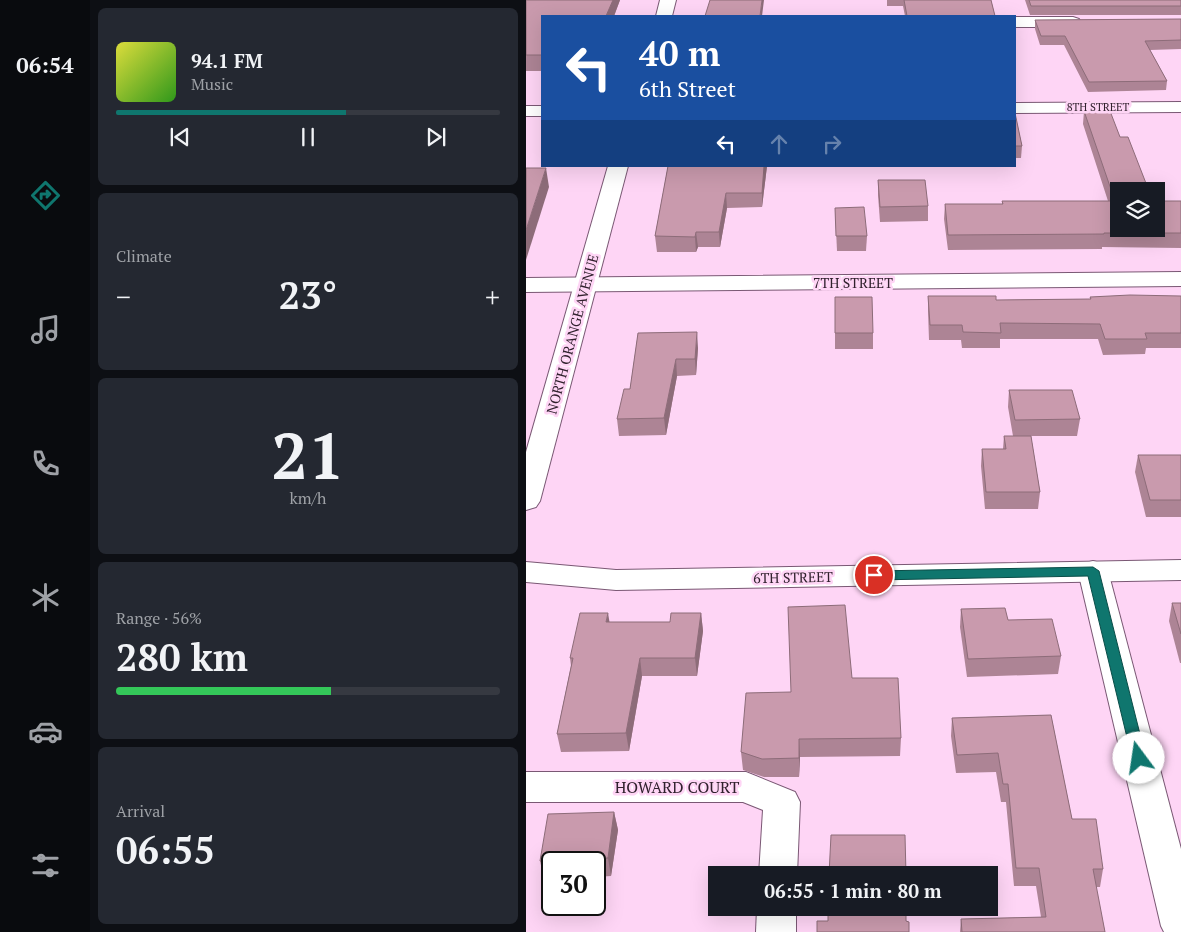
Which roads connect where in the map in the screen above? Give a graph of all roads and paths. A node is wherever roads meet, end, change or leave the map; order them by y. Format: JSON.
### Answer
{"nodes":[{"id":1,"x":668,"y":0,"type":"edge"},
{"id":2,"x":664,"y":15,"type":"edge"},
{"id":3,"x":1016,"y":22,"type":"edge"},
{"id":4,"x":1093,"y":22,"type":"edge"},
{"id":5,"x":1181,"y":107,"type":"edge"},
{"id":6,"x":1016,"y":108,"type":"edge"},
{"id":7,"x":526,"y":111,"type":"edge"},
{"id":8,"x":541,"y":111,"type":"edge"},
{"id":9,"x":618,"y":167,"type":"edge"},
{"id":10,"x":1181,"y":279,"type":"edge"},
{"id":11,"x":526,"y":284,"type":"edge"},
{"id":12,"x":586,"y":284,"type":"junction"},
{"id":13,"x":526,"y":501,"type":"edge"},
{"id":14,"x":1181,"y":570,"type":"edge"},
{"id":15,"x":1093,"y":571,"type":"junction"},
{"id":16,"x":526,"y":572,"type":"edge"},
{"id":17,"x":526,"y":787,"type":"edge"},
{"id":18,"x":778,"y":866,"type":"edge"},
{"id":19,"x":777,"y":916,"type":"edge"},
{"id":20,"x":1181,"y":926,"type":"edge"},
{"id":21,"x":776,"y":932,"type":"edge"}],
"edges":[{"from":1,"to":2,"type":"street"},
{"from":3,"to":4,"type":"street"},
{"from":5,"to":6,"type":"street","name":"8TH STREET"},
{"from":7,"to":8,"type":"street"},
{"from":9,"to":12,"type":"street","name":"NORTH ORANGE AVENUE"},
{"from":10,"to":12,"type":"street","name":"7TH STREET"},
{"from":11,"to":12,"type":"street","name":"7TH STREET"},
{"from":12,"to":13,"type":"street","name":"NORTH ORANGE AVENUE"},
{"from":14,"to":15,"type":"street","name":"6TH STREET"},
{"from":15,"to":16,"type":"street","name":"6TH STREET"},
{"from":15,"to":20,"type":"street"},
{"from":17,"to":18,"type":"street","name":"HOWARD COURT"},
{"from":19,"to":21,"type":"street"}]}
